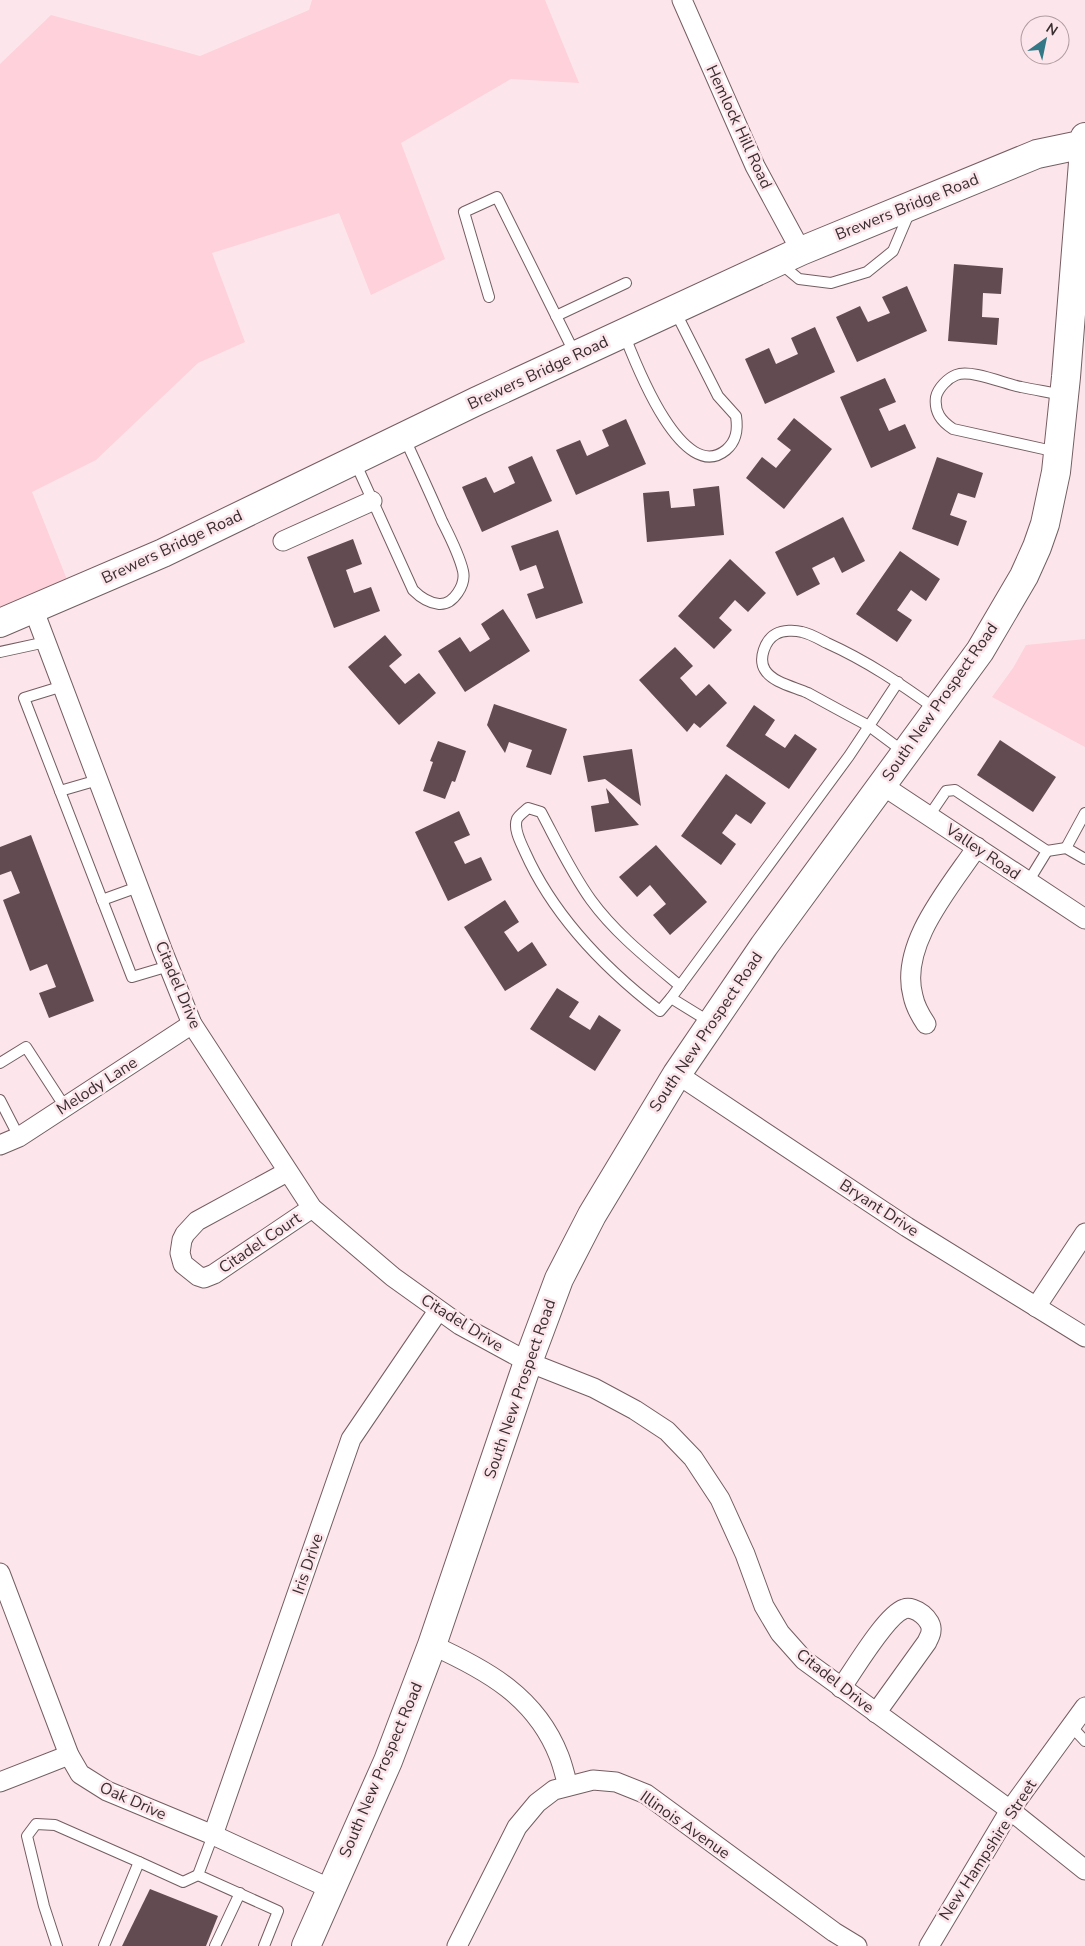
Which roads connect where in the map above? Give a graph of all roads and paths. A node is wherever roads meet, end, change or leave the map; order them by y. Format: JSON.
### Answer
{"nodes":[{"id":1,"x":682,"y":0,"type":"edge"},
{"id":2,"x":1085,"y":142,"type":"edge"},
{"id":3,"x":912,"y":206,"type":"junction"},
{"id":4,"x":789,"y":256,"type":"junction"},
{"id":5,"x":626,"y":283,"type":"dead end"},
{"id":6,"x":489,"y":298,"type":"dead end"},
{"id":7,"x":675,"y":309,"type":"junction"},
{"id":8,"x":556,"y":316,"type":"junction"},
{"id":9,"x":623,"y":333,"type":"junction"},
{"id":10,"x":576,"y":355,"type":"junction"},
{"id":11,"x":1064,"y":395,"type":"junction"},
{"id":12,"x":404,"y":436,"type":"junction"},
{"id":13,"x":1058,"y":452,"type":"junction"},
{"id":14,"x":354,"y":460,"type":"junction"},
{"id":15,"x":372,"y":501,"type":"junction"},
{"id":16,"x":283,"y":541,"type":"dead end"},
{"id":17,"x":33,"y":608,"type":"junction"},
{"id":18,"x":0,"y":623,"type":"edge"},
{"id":19,"x":46,"y":642,"type":"junction"},
{"id":20,"x":0,"y":652,"type":"edge"},
{"id":21,"x":898,"y":682,"type":"junction"},
{"id":22,"x":63,"y":686,"type":"junction"},
{"id":23,"x":937,"y":710,"type":"junction"},
{"id":24,"x":868,"y":726,"type":"junction"},
{"id":25,"x":906,"y":753,"type":"junction"},
{"id":26,"x":98,"y":780,"type":"junction"},
{"id":27,"x":882,"y":785,"type":"junction"},
{"id":28,"x":60,"y":791,"type":"junction"},
{"id":29,"x":1085,"y":813,"type":"edge"},
{"id":30,"x":929,"y":816,"type":"junction"},
{"id":31,"x":977,"y":848,"type":"junction"},
{"id":32,"x":1066,"y":848,"type":"junction"},
{"id":33,"x":1047,"y":852,"type":"junction"},
{"id":34,"x":1085,"y":859,"type":"edge"},
{"id":35,"x":1028,"y":882,"type":"junction"},
{"id":36,"x":138,"y":887,"type":"junction"},
{"id":37,"x":102,"y":900,"type":"junction"},
{"id":38,"x":1085,"y":920,"type":"edge"},
{"id":39,"x":169,"y":966,"type":"junction"},
{"id":40,"x":680,"y":986,"type":"junction"},
{"id":41,"x":671,"y":998,"type":"junction"},
{"id":42,"x":711,"y":1023,"type":"junction"},
{"id":43,"x":192,"y":1024,"type":"junction"},
{"id":44,"x":926,"y":1024,"type":"dead end"},
{"id":45,"x":0,"y":1063,"type":"edge"},
{"id":46,"x":677,"y":1074,"type":"junction"},
{"id":47,"x":0,"y":1100,"type":"edge"},
{"id":48,"x":65,"y":1107,"type":"junction"},
{"id":49,"x":19,"y":1137,"type":"junction"},
{"id":50,"x":0,"y":1145,"type":"edge"},
{"id":51,"x":287,"y":1172,"type":"junction"},
{"id":52,"x":312,"y":1208,"type":"junction"},
{"id":53,"x":1085,"y":1234,"type":"edge"},
{"id":54,"x":1036,"y":1307,"type":"junction"},
{"id":55,"x":438,"y":1311,"type":"junction"},
{"id":56,"x":1085,"y":1338,"type":"edge"},
{"id":57,"x":528,"y":1362,"type":"junction"},
{"id":58,"x":0,"y":1573,"type":"edge"},
{"id":59,"x":432,"y":1645,"type":"junction"},
{"id":60,"x":841,"y":1688,"type":"junction"},
{"id":61,"x":1085,"y":1707,"type":"edge"},
{"id":62,"x":876,"y":1713,"type":"junction"},
{"id":63,"x":1071,"y":1726,"type":"junction"},
{"id":64,"x":1085,"y":1740,"type":"edge"},
{"id":65,"x":70,"y":1755,"type":"junction"},
{"id":66,"x":0,"y":1782,"type":"edge"},
{"id":67,"x":568,"y":1786,"type":"junction"},
{"id":68,"x":1010,"y":1810,"type":"junction"},
{"id":69,"x":213,"y":1835,"type":"junction"},
{"id":70,"x":139,"y":1862,"type":"junction"},
{"id":71,"x":1085,"y":1870,"type":"edge"},
{"id":72,"x":198,"y":1874,"type":"junction"},
{"id":73,"x":331,"y":1889,"type":"junction"},
{"id":74,"x":240,"y":1893,"type":"junction"},
{"id":75,"x":57,"y":1946,"type":"edge"},
{"id":76,"x":104,"y":1946,"type":"edge"},
{"id":77,"x":214,"y":1946,"type":"edge"},
{"id":78,"x":264,"y":1946,"type":"edge"},
{"id":79,"x":306,"y":1946,"type":"edge"},
{"id":80,"x":457,"y":1946,"type":"edge"},
{"id":81,"x":857,"y":1946,"type":"edge"},
{"id":82,"x":928,"y":1946,"type":"edge"}],
"edges":[{"from":1,"to":4,"type":"street","name":"Hemlock Hill Road"},
{"from":2,"to":3,"type":"main road","name":"Brewers Bridge Road"},
{"from":2,"to":11,"type":"main road","name":"South New Prospect Road"},
{"from":3,"to":4,"type":"main road","name":"Brewers Bridge Road"},
{"from":3,"to":4,"type":"lane"},
{"from":4,"to":7,"type":"main road","name":"Brewers Bridge Road"},
{"from":5,"to":8,"type":"lane"},
{"from":6,"to":8,"type":"lane"},
{"from":7,"to":9,"type":"main road","name":"Brewers Bridge Road"},
{"from":7,"to":9,"type":"lane"},
{"from":8,"to":10,"type":"lane"},
{"from":9,"to":10,"type":"main road","name":"Brewers Bridge Road"},
{"from":10,"to":12,"type":"main road","name":"Brewers Bridge Road"},
{"from":11,"to":13,"type":"main road","name":"South New Prospect Road"},
{"from":11,"to":13,"type":"lane"},
{"from":12,"to":14,"type":"main road","name":"Brewers Bridge Road"},
{"from":12,"to":15,"type":"lane"},
{"from":13,"to":23,"type":"main road","name":"South New Prospect Road"},
{"from":14,"to":15,"type":"lane"},
{"from":14,"to":17,"type":"main road","name":"Brewers Bridge Road"},
{"from":15,"to":16,"type":"street"},
{"from":17,"to":18,"type":"main road","name":"Brewers Bridge Road"},
{"from":17,"to":19,"type":"street","name":"Citadel Drive"},
{"from":19,"to":20,"type":"lane"},
{"from":19,"to":22,"type":"street","name":"Citadel Drive"},
{"from":21,"to":23,"type":"lane"},
{"from":21,"to":24,"type":"lane"},
{"from":21,"to":24,"type":"lane"},
{"from":22,"to":26,"type":"street","name":"Citadel Drive"},
{"from":22,"to":28,"type":"lane"},
{"from":23,"to":25,"type":"main road","name":"South New Prospect Road"},
{"from":24,"to":25,"type":"lane"},
{"from":24,"to":40,"type":"lane"},
{"from":25,"to":27,"type":"main road","name":"South New Prospect Road"},
{"from":26,"to":28,"type":"lane"},
{"from":26,"to":36,"type":"street","name":"Citadel Drive"},
{"from":27,"to":30,"type":"street","name":"Valley Road"},
{"from":27,"to":42,"type":"main road","name":"South New Prospect Road"},
{"from":28,"to":37,"type":"lane"},
{"from":29,"to":32,"type":"lane"},
{"from":30,"to":31,"type":"street","name":"Valley Road"},
{"from":30,"to":33,"type":"lane"},
{"from":31,"to":35,"type":"street","name":"Valley Road"},
{"from":31,"to":44,"type":"street"},
{"from":32,"to":33,"type":"lane"},
{"from":32,"to":34,"type":"lane"},
{"from":33,"to":35,"type":"lane"},
{"from":35,"to":38,"type":"street","name":"Valley Road"},
{"from":36,"to":37,"type":"lane"},
{"from":36,"to":39,"type":"street","name":"Citadel Drive"},
{"from":37,"to":39,"type":"lane"},
{"from":39,"to":43,"type":"street","name":"Citadel Drive"},
{"from":40,"to":41,"type":"lane"},
{"from":40,"to":41,"type":"lane"},
{"from":41,"to":42,"type":"lane"},
{"from":42,"to":46,"type":"main road","name":"South New Prospect Road"},
{"from":43,"to":48,"type":"street","name":"Melody Lane"},
{"from":43,"to":51,"type":"street","name":"Citadel Drive"},
{"from":45,"to":48,"type":"lane"},
{"from":46,"to":54,"type":"street","name":"Bryant Drive"},
{"from":46,"to":57,"type":"main road","name":"South New Prospect Road"},
{"from":47,"to":49,"type":"lane"},
{"from":48,"to":49,"type":"street","name":"Melody Lane"},
{"from":49,"to":50,"type":"street","name":"Melody Lane"},
{"from":51,"to":52,"type":"street","name":"Citadel Drive"},
{"from":51,"to":52,"type":"street","name":"Citadel Court"},
{"from":52,"to":55,"type":"street","name":"Citadel Drive"},
{"from":53,"to":54,"type":"street"},
{"from":54,"to":56,"type":"street","name":"Bryant Drive"},
{"from":55,"to":57,"type":"street","name":"Citadel Drive"},
{"from":55,"to":69,"type":"street","name":"Iris Drive"},
{"from":57,"to":59,"type":"main road","name":"South New Prospect Road"},
{"from":57,"to":60,"type":"street","name":"Citadel Drive"},
{"from":58,"to":65,"type":"street","name":"Oak Drive"},
{"from":59,"to":67,"type":"street"},
{"from":59,"to":73,"type":"main road","name":"South New Prospect Road"},
{"from":60,"to":62,"type":"street","name":"Citadel Drive"},
{"from":60,"to":62,"type":"street"},
{"from":61,"to":63,"type":"street","name":"New Hampshire Street"},
{"from":62,"to":68,"type":"street","name":"Citadel Drive"},
{"from":63,"to":64,"type":"lane"},
{"from":63,"to":68,"type":"street","name":"New Hampshire Street"},
{"from":65,"to":66,"type":"street"},
{"from":65,"to":69,"type":"street","name":"Oak Drive"},
{"from":67,"to":80,"type":"street","name":"Illinois Avenue"},
{"from":67,"to":81,"type":"street","name":"Illinois Avenue"},
{"from":68,"to":71,"type":"street","name":"Citadel Drive"},
{"from":68,"to":82,"type":"street","name":"New Hampshire Street"},
{"from":69,"to":72,"type":"lane"},
{"from":69,"to":73,"type":"street","name":"Oak Drive"},
{"from":70,"to":72,"type":"lane"},
{"from":70,"to":75,"type":"lane"},
{"from":70,"to":76,"type":"lane"},
{"from":72,"to":74,"type":"lane"},
{"from":73,"to":79,"type":"main road","name":"South New Prospect Road"},
{"from":74,"to":77,"type":"lane"},
{"from":74,"to":78,"type":"lane"}]}
